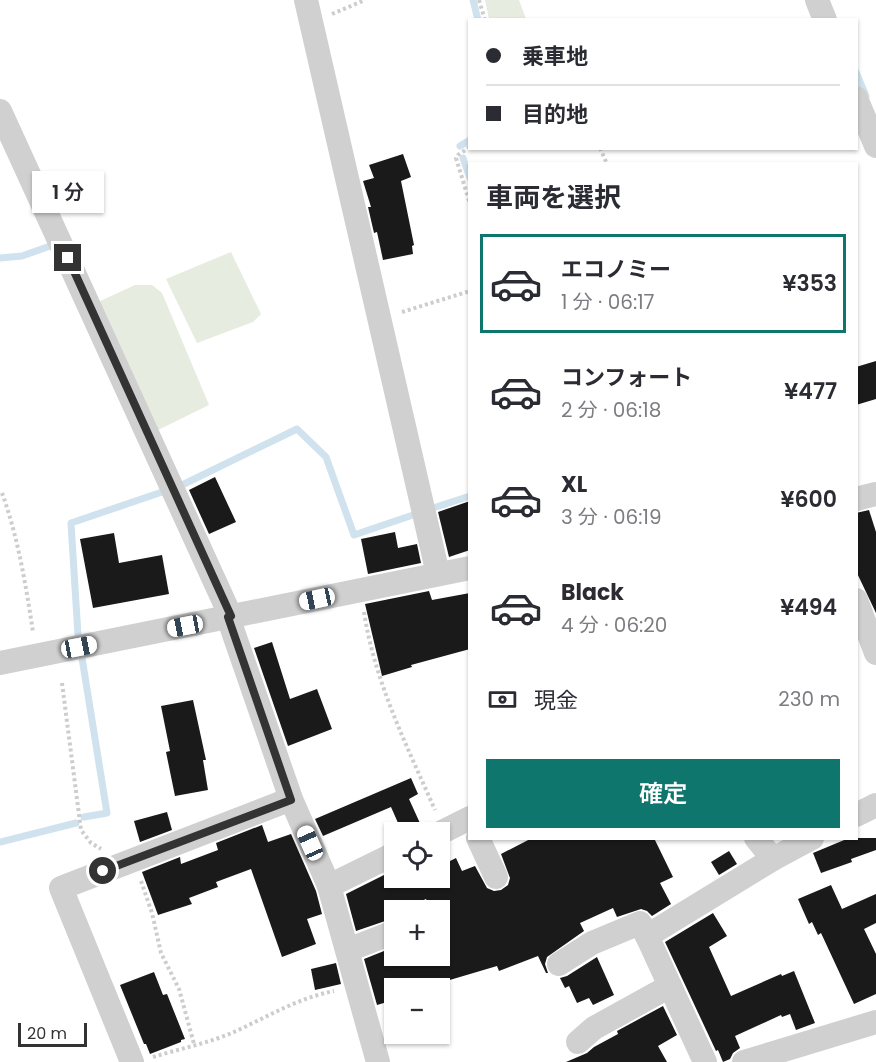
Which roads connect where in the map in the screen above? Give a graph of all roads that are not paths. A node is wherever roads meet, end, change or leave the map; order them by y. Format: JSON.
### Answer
{"nodes":[{"id":1,"x":817,"y":0,"type":"edge"},
{"id":2,"x":309,"y":11,"type":"edge"},
{"id":3,"x":824,"y":18,"type":"edge"},
{"id":4,"x":858,"y":103,"type":"edge"},
{"id":5,"x":0,"y":111,"type":"edge"},
{"id":6,"x":876,"y":146,"type":"edge"},
{"id":7,"x":876,"y":494,"type":"edge"},
{"id":8,"x":858,"y":498,"type":"edge"},
{"id":9,"x":468,"y":568,"type":"edge"},
{"id":10,"x":438,"y":574,"type":"junction"},
{"id":11,"x":858,"y":605,"type":"edge"},
{"id":12,"x":230,"y":617,"type":"junction"},
{"id":13,"x":876,"y":652,"type":"edge"},
{"id":14,"x":0,"y":663,"type":"edge"},
{"id":15,"x":291,"y":800,"type":"junction"},
{"id":16,"x":876,"y":805,"type":"edge"},
{"id":17,"x":858,"y":814,"type":"edge"},
{"id":18,"x":468,"y":819,"type":"edge"},
{"id":19,"x":450,"y":828,"type":"edge"},
{"id":20,"x":479,"y":840,"type":"edge"},
{"id":21,"x":758,"y":840,"type":"edge"},
{"id":22,"x":808,"y":840,"type":"edge"},
{"id":23,"x":384,"y":859,"type":"edge"},
{"id":24,"x":773,"y":859,"type":"junction"},
{"id":25,"x":496,"y":877,"type":"dead end"},
{"id":26,"x":329,"y":886,"type":"junction"},
{"id":27,"x":384,"y":936,"type":"edge"},
{"id":28,"x":647,"y":936,"type":"junction"},
{"id":29,"x":348,"y":950,"type":"junction"},
{"id":30,"x":559,"y":963,"type":"dead end"},
{"id":31,"x":670,"y":986,"type":"junction"},
{"id":32,"x":876,"y":1024,"type":"edge"},
{"id":33,"x":578,"y":1042,"type":"dead end"},
{"id":34,"x":139,"y":1060,"type":"edge"},
{"id":35,"x":755,"y":1060,"type":"edge"},
{"id":36,"x":378,"y":1062,"type":"edge"},
{"id":37,"x":705,"y":1062,"type":"edge"}],
"edges":[{"from":1,"to":3,"type":"street"},
{"from":2,"to":10,"type":"street"},
{"from":4,"to":6,"type":"street"},
{"from":5,"to":12,"type":"street"},
{"from":7,"to":8,"type":"street"},
{"from":9,"to":10,"type":"street"},
{"from":10,"to":12,"type":"street"},
{"from":11,"to":13,"type":"street"},
{"from":12,"to":14,"type":"street"},
{"from":12,"to":15,"type":"street"},
{"from":15,"to":26,"type":"street"},
{"from":15,"to":34,"type":"street"},
{"from":16,"to":17,"type":"street"},
{"from":18,"to":19,"type":"street"},
{"from":20,"to":25,"type":"street"},
{"from":21,"to":24,"type":"street"},
{"from":22,"to":24,"type":"street"},
{"from":23,"to":26,"type":"street"},
{"from":24,"to":28,"type":"street"},
{"from":26,"to":29,"type":"street"},
{"from":27,"to":29,"type":"street"},
{"from":28,"to":30,"type":"street"},
{"from":28,"to":31,"type":"street"},
{"from":29,"to":36,"type":"street"},
{"from":31,"to":33,"type":"street"},
{"from":31,"to":37,"type":"street"},
{"from":32,"to":35,"type":"street"}]}
